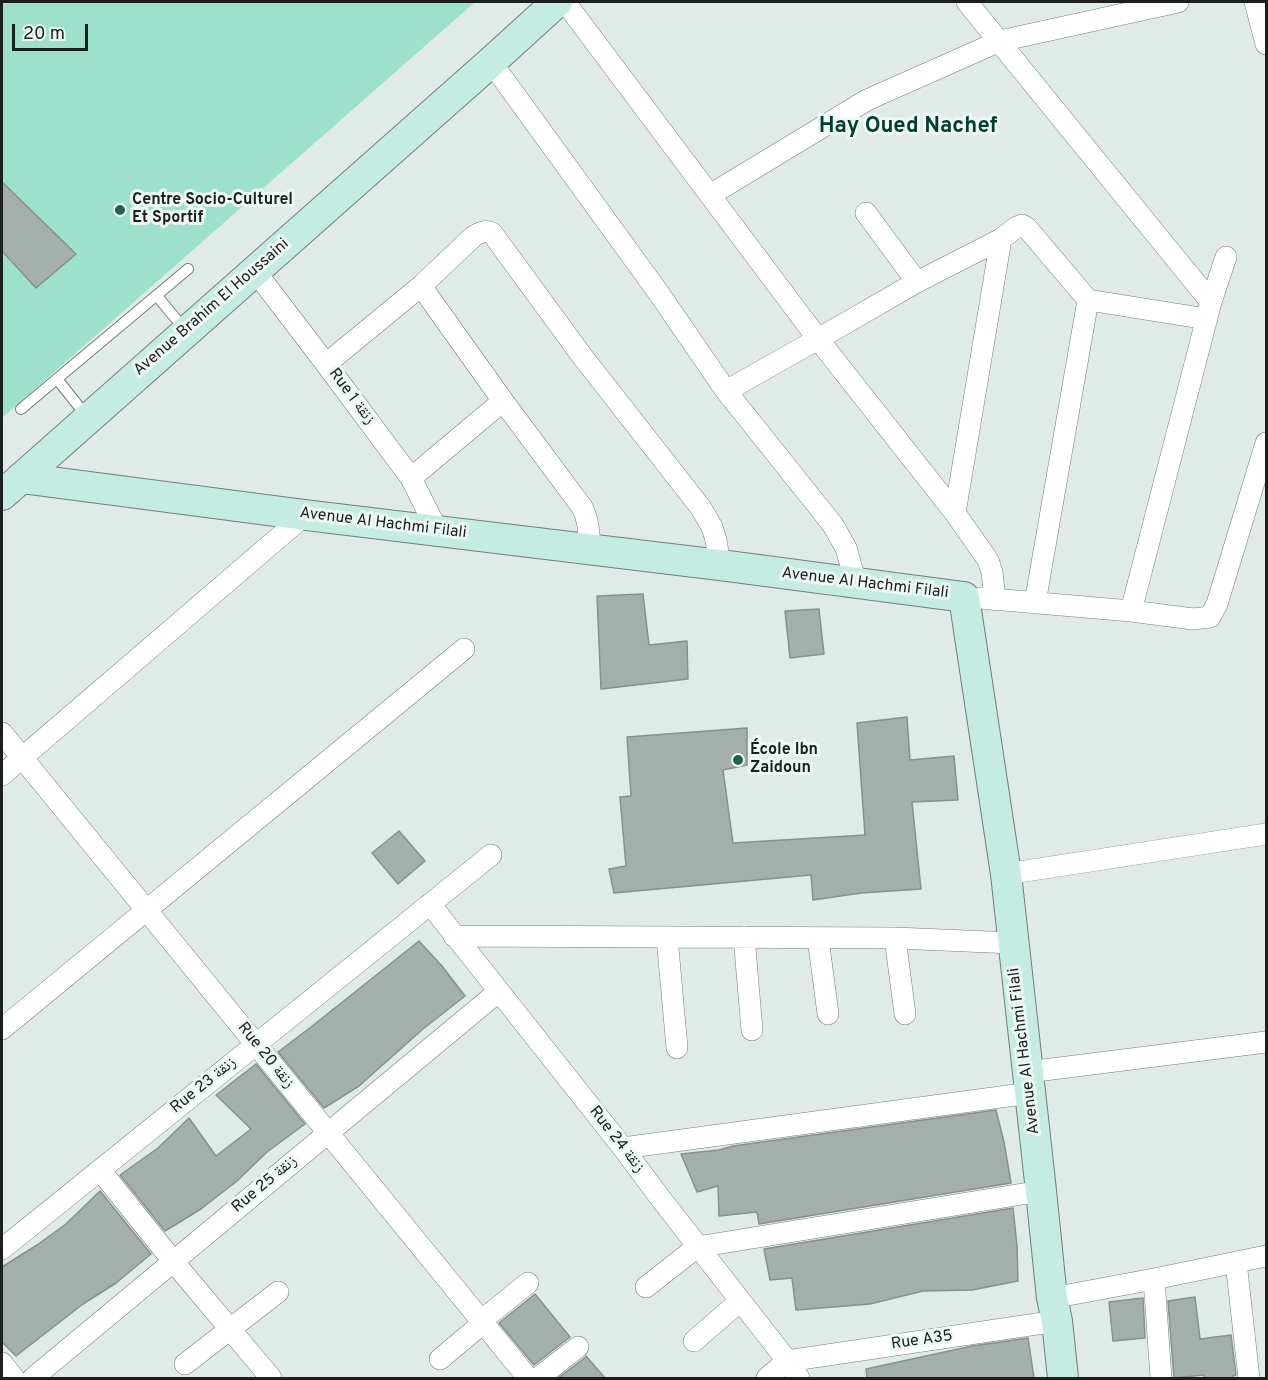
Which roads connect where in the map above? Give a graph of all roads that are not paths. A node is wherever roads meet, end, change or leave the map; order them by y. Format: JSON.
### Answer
{"nodes":[{"id":1,"x":557,"y":2,"type":"edge"},
{"id":2,"x":565,"y":2,"type":"edge"},
{"id":3,"x":967,"y":2,"type":"edge"},
{"id":4,"x":1178,"y":2,"type":"edge"},
{"id":5,"x":1255,"y":2,"type":"edge"},
{"id":6,"x":1000,"y":41,"type":"junction"},
{"id":7,"x":1266,"y":44,"type":"edge"},
{"id":8,"x":491,"y":62,"type":"junction"},
{"id":9,"x":710,"y":195,"type":"junction"},
{"id":10,"x":866,"y":213,"type":"dead end"},
{"id":11,"x":1001,"y":239,"type":"junction"},
{"id":12,"x":1226,"y":257,"type":"dead end"},
{"id":13,"x":188,"y":269,"type":"dead end"},
{"id":14,"x":255,"y":271,"type":"junction"},
{"id":15,"x":917,"y":282,"type":"junction"},
{"id":16,"x":421,"y":286,"type":"junction"},
{"id":17,"x":157,"y":296,"type":"junction"},
{"id":18,"x":1088,"y":300,"type":"junction"},
{"id":19,"x":1209,"y":310,"type":"junction"},
{"id":20,"x":186,"y":331,"type":"junction"},
{"id":21,"x":818,"y":339,"type":"junction"},
{"id":22,"x":326,"y":364,"type":"junction"},
{"id":23,"x":57,"y":379,"type":"junction"},
{"id":24,"x":726,"y":391,"type":"junction"},
{"id":25,"x":503,"y":401,"type":"junction"},
{"id":26,"x":21,"y":409,"type":"dead end"},
{"id":27,"x":88,"y":418,"type":"junction"},
{"id":28,"x":1266,"y":443,"type":"edge"},
{"id":29,"x":411,"y":478,"type":"junction"},
{"id":30,"x":11,"y":486,"type":"edge"},
{"id":31,"x":955,"y":513,"type":"junction"},
{"id":32,"x":305,"y":515,"type":"junction"},
{"id":33,"x":437,"y":530,"type":"junction"},
{"id":34,"x":590,"y":549,"type":"junction"},
{"id":35,"x":720,"y":565,"type":"junction"},
{"id":36,"x":856,"y":583,"type":"junction"},
{"id":37,"x":964,"y":597,"type":"junction"},
{"id":38,"x":995,"y":600,"type":"junction"},
{"id":39,"x":1035,"y":603,"type":"junction"},
{"id":40,"x":1131,"y":611,"type":"junction"},
{"id":41,"x":464,"y":649,"type":"dead end"},
{"id":42,"x":2,"y":733,"type":"edge"},
{"id":43,"x":22,"y":758,"type":"junction"},
{"id":44,"x":2,"y":775,"type":"edge"},
{"id":45,"x":1266,"y":834,"type":"edge"},
{"id":46,"x":491,"y":855,"type":"dead end"},
{"id":47,"x":1006,"y":874,"type":"junction"},
{"id":48,"x":429,"y":904,"type":"junction"},
{"id":49,"x":147,"y":911,"type":"junction"},
{"id":50,"x":454,"y":936,"type":"junction"},
{"id":51,"x":667,"y":937,"type":"junction"},
{"id":52,"x":744,"y":937,"type":"junction"},
{"id":53,"x":818,"y":938,"type":"junction"},
{"id":54,"x":895,"y":938,"type":"junction"},
{"id":55,"x":1013,"y":943,"type":"junction"},
{"id":56,"x":498,"y":992,"type":"junction"},
{"id":57,"x":828,"y":1014,"type":"dead end"},
{"id":58,"x":905,"y":1014,"type":"dead end"},
{"id":59,"x":2,"y":1029,"type":"edge"},
{"id":60,"x":752,"y":1030,"type":"dead end"},
{"id":61,"x":1266,"y":1042,"type":"edge"},
{"id":62,"x":255,"y":1044,"type":"junction"},
{"id":63,"x":677,"y":1048,"type":"dead end"},
{"id":64,"x":1029,"y":1083,"type":"junction"},
{"id":65,"x":328,"y":1133,"type":"junction"},
{"id":66,"x":623,"y":1148,"type":"junction"},
{"id":67,"x":100,"y":1170,"type":"junction"},
{"id":68,"x":1041,"y":1191,"type":"junction"},
{"id":69,"x":698,"y":1246,"type":"junction"},
{"id":70,"x":2,"y":1249,"type":"edge"},
{"id":71,"x":1266,"y":1256,"type":"edge"},
{"id":72,"x":174,"y":1261,"type":"junction"},
{"id":73,"x":1236,"y":1262,"type":"junction"},
{"id":74,"x":1154,"y":1279,"type":"junction"},
{"id":75,"x":528,"y":1283,"type":"dead end"},
{"id":76,"x":646,"y":1287,"type":"dead end"},
{"id":77,"x":278,"y":1292,"type":"dead end"},
{"id":78,"x":740,"y":1301,"type":"junction"},
{"id":79,"x":1054,"y":1310,"type":"junction"},
{"id":80,"x":482,"y":1322,"type":"junction"},
{"id":81,"x":231,"y":1329,"type":"junction"},
{"id":82,"x":694,"y":1341,"type":"dead end"},
{"id":83,"x":578,"y":1347,"type":"dead end"},
{"id":84,"x":440,"y":1359,"type":"dead end"},
{"id":85,"x":787,"y":1361,"type":"junction"},
{"id":86,"x":2,"y":1363,"type":"edge"},
{"id":87,"x":185,"y":1364,"type":"dead end"},
{"id":88,"x":14,"y":1378,"type":"edge"},
{"id":89,"x":33,"y":1378,"type":"edge"},
{"id":90,"x":271,"y":1378,"type":"edge"},
{"id":91,"x":528,"y":1378,"type":"edge"},
{"id":92,"x":538,"y":1378,"type":"edge"},
{"id":93,"x":767,"y":1378,"type":"edge"},
{"id":94,"x":799,"y":1378,"type":"edge"},
{"id":95,"x":1063,"y":1378,"type":"edge"},
{"id":96,"x":1161,"y":1378,"type":"edge"},
{"id":97,"x":1250,"y":1378,"type":"edge"}],
"edges":[{"from":1,"to":8,"type":"street","name":"Avenue Brahim El Houssaini"},
{"from":2,"to":9,"type":"street"},
{"from":3,"to":6,"type":"street"},
{"from":4,"to":6,"type":"street"},
{"from":5,"to":7,"type":"street"},
{"from":6,"to":9,"type":"street"},
{"from":6,"to":19,"type":"street"},
{"from":8,"to":14,"type":"street","name":"Avenue Brahim El Houssaini"},
{"from":8,"to":24,"type":"street"},
{"from":9,"to":21,"type":"street"},
{"from":10,"to":15,"type":"street"},
{"from":11,"to":15,"type":"street"},
{"from":11,"to":18,"type":"street"},
{"from":11,"to":31,"type":"street"},
{"from":12,"to":19,"type":"street"},
{"from":13,"to":17,"type":"lane"},
{"from":14,"to":20,"type":"street","name":"Avenue Brahim El Houssaini"},
{"from":14,"to":22,"type":"street","name":"Rue 1 زنقة"},
{"from":15,"to":21,"type":"street"},
{"from":16,"to":22,"type":"street"},
{"from":16,"to":25,"type":"street"},
{"from":16,"to":35,"type":"street"},
{"from":17,"to":20,"type":"lane"},
{"from":17,"to":23,"type":"lane"},
{"from":18,"to":19,"type":"street"},
{"from":18,"to":39,"type":"street"},
{"from":19,"to":40,"type":"street"},
{"from":20,"to":27,"type":"street","name":"Avenue Brahim El Houssaini"},
{"from":21,"to":24,"type":"street"},
{"from":21,"to":31,"type":"street"},
{"from":22,"to":29,"type":"street","name":"Rue 1 زنقة"},
{"from":23,"to":26,"type":"lane"},
{"from":23,"to":27,"type":"lane"},
{"from":24,"to":36,"type":"street"},
{"from":25,"to":29,"type":"street"},
{"from":25,"to":34,"type":"street"},
{"from":27,"to":30,"type":"street","name":"Avenue Brahim El Houssaini"},
{"from":28,"to":40,"type":"street"},
{"from":29,"to":33,"type":"street","name":"Rue 1 زنقة"},
{"from":30,"to":32,"type":"street","name":"Avenue Al Hachmi Filali"},
{"from":31,"to":38,"type":"street"},
{"from":32,"to":33,"type":"street","name":"Avenue Al Hachmi Filali"},
{"from":32,"to":43,"type":"street"},
{"from":33,"to":34,"type":"street","name":"Avenue Al Hachmi Filali"},
{"from":34,"to":35,"type":"street","name":"Avenue Al Hachmi Filali"},
{"from":35,"to":36,"type":"street","name":"Avenue Al Hachmi Filali"},
{"from":36,"to":37,"type":"street","name":"Avenue Al Hachmi Filali"},
{"from":37,"to":38,"type":"street"},
{"from":37,"to":47,"type":"street","name":"Avenue Al Hachmi Filali"},
{"from":38,"to":39,"type":"street"},
{"from":39,"to":40,"type":"street"},
{"from":41,"to":49,"type":"street"},
{"from":42,"to":43,"type":"street","name":"Rue 20 زنقة"},
{"from":43,"to":44,"type":"street"},
{"from":43,"to":49,"type":"street","name":"Rue 20 زنقة"},
{"from":45,"to":47,"type":"street"},
{"from":46,"to":48,"type":"street","name":"Rue 23 زنقة"},
{"from":47,"to":55,"type":"street","name":"Avenue Al Hachmi Filali"},
{"from":48,"to":50,"type":"street","name":"Rue 24 زنقة"},
{"from":48,"to":62,"type":"street","name":"Rue 23 زنقة"},
{"from":49,"to":59,"type":"street"},
{"from":49,"to":62,"type":"street","name":"Rue 20 زنقة"},
{"from":50,"to":51,"type":"street"},
{"from":50,"to":56,"type":"street","name":"Rue 24 زنقة"},
{"from":51,"to":52,"type":"street"},
{"from":51,"to":63,"type":"street"},
{"from":52,"to":53,"type":"street"},
{"from":52,"to":60,"type":"street"},
{"from":53,"to":54,"type":"street"},
{"from":53,"to":57,"type":"street"},
{"from":54,"to":55,"type":"street"},
{"from":54,"to":58,"type":"street"},
{"from":55,"to":64,"type":"street","name":"Avenue Al Hachmi Filali"},
{"from":56,"to":65,"type":"street","name":"Rue 25 زنقة"},
{"from":56,"to":66,"type":"street","name":"Rue 24 زنقة"},
{"from":61,"to":64,"type":"street"},
{"from":62,"to":65,"type":"street","name":"Rue 20 زنقة"},
{"from":62,"to":67,"type":"street","name":"Rue 23 زنقة"},
{"from":64,"to":66,"type":"street"},
{"from":64,"to":68,"type":"street","name":"Avenue Al Hachmi Filali"},
{"from":65,"to":72,"type":"street","name":"Rue 25 زنقة"},
{"from":65,"to":80,"type":"street","name":"Rue 20 زنقة"},
{"from":66,"to":69,"type":"street","name":"Rue 24 زنقة"},
{"from":67,"to":70,"type":"street","name":"Rue 23 زنقة"},
{"from":67,"to":72,"type":"street"},
{"from":68,"to":69,"type":"street"},
{"from":68,"to":79,"type":"street","name":"Avenue Al Hachmi Filali"},
{"from":69,"to":76,"type":"street"},
{"from":69,"to":78,"type":"street","name":"Rue 24 زنقة"},
{"from":71,"to":73,"type":"street","name":"Rue A35"},
{"from":72,"to":81,"type":"street"},
{"from":72,"to":89,"type":"street","name":"Rue 25 زنقة"},
{"from":73,"to":74,"type":"street","name":"Rue A35"},
{"from":73,"to":97,"type":"street"},
{"from":74,"to":79,"type":"street","name":"Rue A35"},
{"from":74,"to":96,"type":"street"},
{"from":75,"to":80,"type":"street"},
{"from":77,"to":81,"type":"street"},
{"from":78,"to":82,"type":"street"},
{"from":78,"to":85,"type":"street","name":"Rue 24 زنقة"},
{"from":79,"to":85,"type":"street","name":"Rue A35"},
{"from":79,"to":95,"type":"street","name":"Avenue Al Hachmi Filali"},
{"from":80,"to":84,"type":"street"},
{"from":80,"to":91,"type":"street","name":"Rue 20 زنقة"},
{"from":81,"to":87,"type":"street"},
{"from":81,"to":90,"type":"street"},
{"from":83,"to":92,"type":"street"},
{"from":85,"to":93,"type":"street"},
{"from":85,"to":94,"type":"street","name":"Rue 24 زنقة"},
{"from":86,"to":88,"type":"street"}]}
